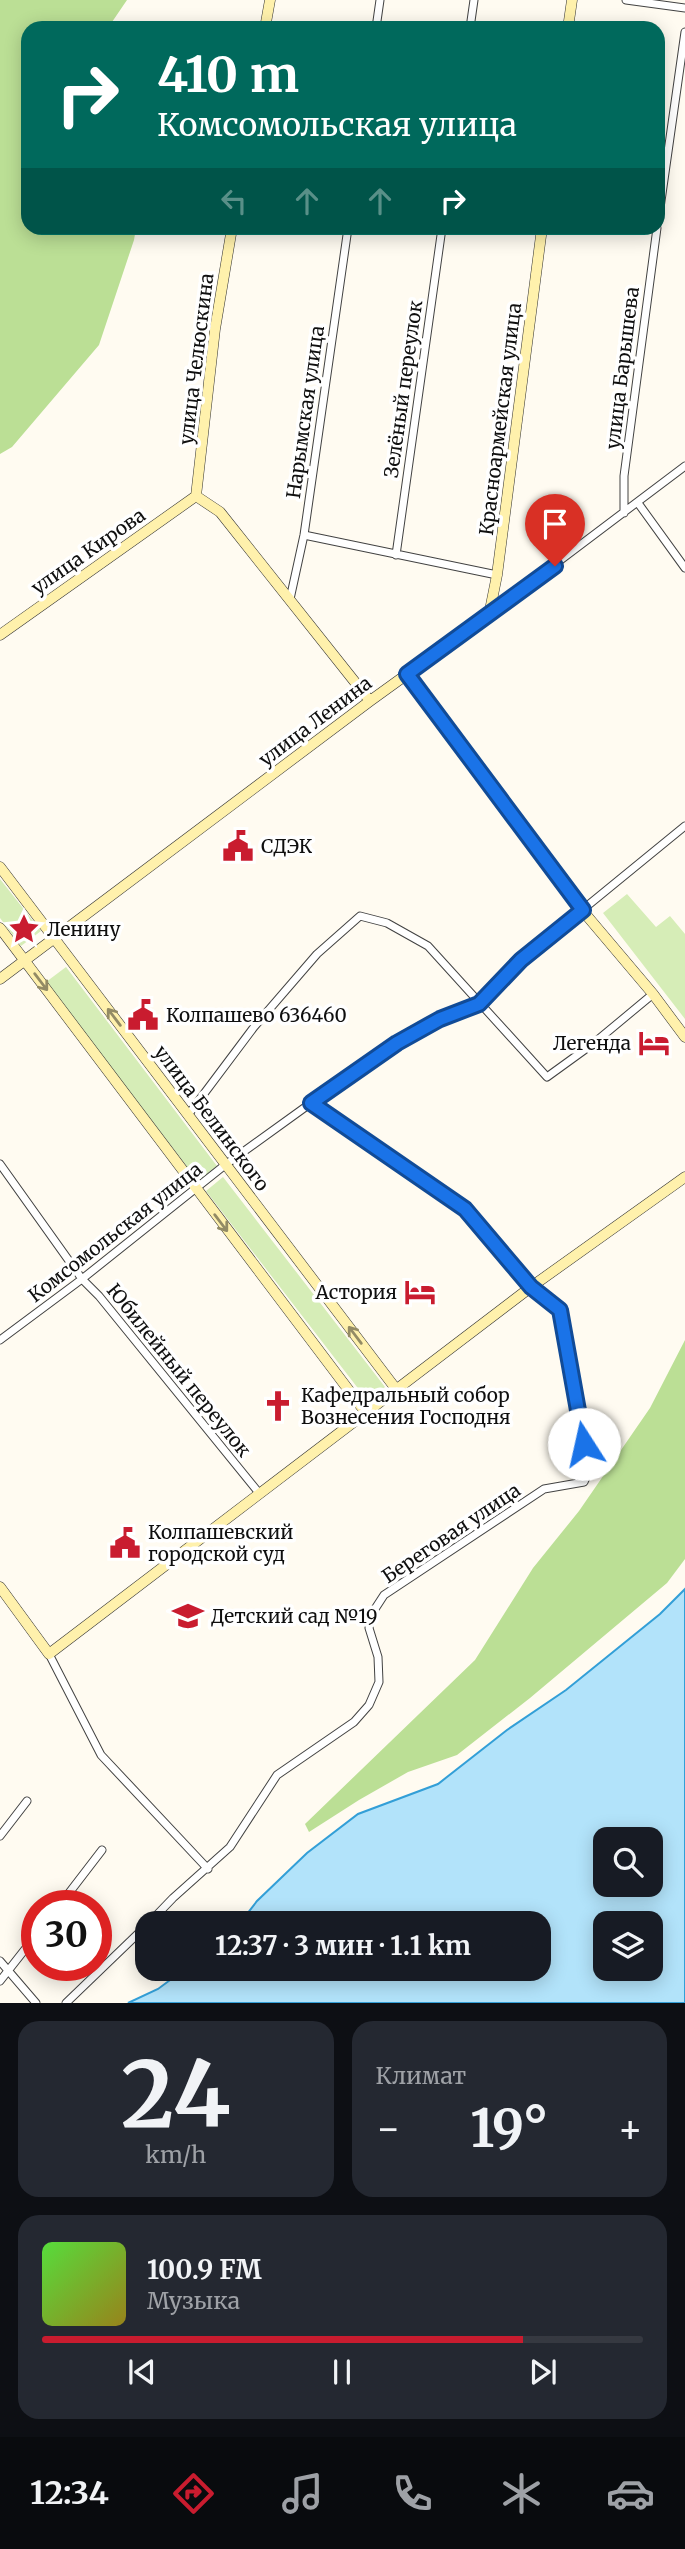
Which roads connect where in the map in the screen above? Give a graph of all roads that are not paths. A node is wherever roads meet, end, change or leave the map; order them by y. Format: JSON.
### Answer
{"nodes":[{"id":1,"x":270,"y":0,"type":"edge"},
{"id":2,"x":380,"y":0,"type":"edge"},
{"id":3,"x":474,"y":0,"type":"edge"},
{"id":4,"x":572,"y":0,"type":"edge"},
{"id":5,"x":626,"y":0,"type":"edge"},
{"id":6,"x":685,"y":8,"type":"edge"},
{"id":7,"x":266,"y":21,"type":"edge"},
{"id":8,"x":377,"y":21,"type":"edge"},
{"id":9,"x":471,"y":21,"type":"edge"},
{"id":10,"x":569,"y":21,"type":"edge"},
{"id":11,"x":685,"y":32,"type":"edge"},
{"id":12,"x":665,"y":173,"type":"edge"},
{"id":13,"x":231,"y":235,"type":"edge"},
{"id":14,"x":347,"y":235,"type":"edge"},
{"id":15,"x":441,"y":235,"type":"edge"},
{"id":16,"x":541,"y":235,"type":"edge"},
{"id":17,"x":656,"y":235,"type":"edge"},
{"id":18,"x":685,"y":466,"type":"edge"},
{"id":19,"x":197,"y":496,"type":"junction"},
{"id":20,"x":638,"y":503,"type":"junction"},
{"id":21,"x":624,"y":513,"type":"junction"},
{"id":22,"x":303,"y":535,"type":"junction"},
{"id":23,"x":396,"y":555,"type":"junction"},
{"id":24,"x":685,"y":568,"type":"edge"},
{"id":25,"x":497,"y":575,"type":"junction"},
{"id":26,"x":290,"y":599,"type":"junction"},
{"id":27,"x":489,"y":615,"type":"junction"},
{"id":28,"x":0,"y":635,"type":"edge"},
{"id":29,"x":407,"y":674,"type":"junction"},
{"id":30,"x":370,"y":701,"type":"junction"},
{"id":31,"x":685,"y":826,"type":"edge"},
{"id":32,"x":0,"y":867,"type":"edge"},
{"id":33,"x":583,"y":910,"type":"junction"},
{"id":34,"x":0,"y":928,"type":"edge"},
{"id":35,"x":55,"y":938,"type":"junction"},
{"id":36,"x":25,"y":960,"type":"junction"},
{"id":37,"x":0,"y":979,"type":"edge"},
{"id":38,"x":653,"y":994,"type":"junction"},
{"id":39,"x":479,"y":1004,"type":"junction"},
{"id":40,"x":685,"y":1037,"type":"edge"},
{"id":41,"x":311,"y":1103,"type":"junction"},
{"id":42,"x":188,"y":1115,"type":"junction"},
{"id":43,"x":0,"y":1164,"type":"edge"},
{"id":44,"x":226,"y":1165,"type":"junction"},
{"id":45,"x":685,"y":1177,"type":"edge"},
{"id":46,"x":196,"y":1190,"type":"junction"},
{"id":47,"x":82,"y":1279,"type":"junction"},
{"id":48,"x":531,"y":1287,"type":"junction"},
{"id":49,"x":0,"y":1340,"type":"edge"},
{"id":50,"x":396,"y":1389,"type":"junction"},
{"id":51,"x":366,"y":1413,"type":"junction"},
{"id":52,"x":259,"y":1493,"type":"junction"},
{"id":53,"x":0,"y":1587,"type":"edge"},
{"id":54,"x":49,"y":1654,"type":"junction"},
{"id":55,"x":27,"y":1801,"type":"dead end"},
{"id":56,"x":0,"y":1836,"type":"edge"},
{"id":57,"x":102,"y":1850,"type":"dead end"},
{"id":58,"x":208,"y":1868,"type":"junction"},
{"id":59,"x":71,"y":1890,"type":"edge"},
{"id":60,"x":160,"y":1911,"type":"edge"},
{"id":61,"x":135,"y":1937,"type":"edge"},
{"id":62,"x":21,"y":1954,"type":"edge"},
{"id":63,"x":0,"y":1961,"type":"edge"},
{"id":64,"x":8,"y":1971,"type":"junction"},
{"id":65,"x":0,"y":1981,"type":"edge"},
{"id":66,"x":36,"y":2003,"type":"edge"},
{"id":67,"x":66,"y":2003,"type":"edge"}],
"edges":[{"from":1,"to":7,"type":"street"},
{"from":2,"to":8,"type":"street"},
{"from":3,"to":9,"type":"street"},
{"from":4,"to":10,"type":"street"},
{"from":5,"to":6,"type":"street"},
{"from":11,"to":12,"type":"street"},
{"from":13,"to":19,"type":"street","name":"улица Челюскина"},
{"from":14,"to":22,"type":"street","name":"Нарымская улица"},
{"from":15,"to":23,"type":"street","name":"Зелёный переулок"},
{"from":16,"to":25,"type":"street","name":"Красноармейская улица"},
{"from":17,"to":21,"type":"street","name":"улица Барышева"},
{"from":18,"to":20,"type":"street","name":"улица Ленина"},
{"from":19,"to":26,"type":"street"},
{"from":19,"to":28,"type":"street","name":"улица Кирова"},
{"from":20,"to":21,"type":"street","name":"улица Ленина"},
{"from":20,"to":24,"type":"street"},
{"from":21,"to":27,"type":"street","name":"улица Ленина"},
{"from":22,"to":23,"type":"street"},
{"from":22,"to":26,"type":"street","name":"Нарымская улица"},
{"from":23,"to":25,"type":"street"},
{"from":25,"to":27,"type":"street","name":"Красноармейская улица"},
{"from":26,"to":30,"type":"street"},
{"from":27,"to":29,"type":"street","name":"улица Ленина"},
{"from":29,"to":30,"type":"street","name":"улица Ленина"},
{"from":29,"to":33,"type":"street"},
{"from":30,"to":35,"type":"street","name":"улица Ленина"},
{"from":31,"to":33,"type":"street","name":"Комсомольская улица"},
{"from":32,"to":35,"type":"street","name":"улица Белинского"},
{"from":33,"to":38,"type":"street"},
{"from":33,"to":39,"type":"street","name":"Комсомольская улица"},
{"from":34,"to":36,"type":"street"},
{"from":35,"to":36,"type":"street","name":"улица Ленина"},
{"from":42,"to":35,"type":"street","name":"улица Белинского","one_way":true},
{"from":36,"to":37,"type":"street","name":"улица Ленина"},
{"from":36,"to":46,"type":"street","one_way":true},
{"from":38,"to":39,"type":"street"},
{"from":38,"to":40,"type":"street"},
{"from":39,"to":41,"type":"street","name":"Комсомольская улица"},
{"from":39,"to":42,"type":"street"},
{"from":41,"to":44,"type":"street","name":"Комсомольская улица"},
{"from":41,"to":48,"type":"street"},
{"from":42,"to":44,"type":"street","name":"улица Белинского"},
{"from":43,"to":47,"type":"street","name":"Юбилейный переулок"},
{"from":44,"to":46,"type":"street","name":"Комсомольская улица"},
{"from":50,"to":44,"type":"street","name":"улица Белинского","one_way":true},
{"from":45,"to":48,"type":"street"},
{"from":46,"to":47,"type":"street","name":"Комсомольская улица"},
{"from":46,"to":51,"type":"street","one_way":true},
{"from":47,"to":49,"type":"street","name":"Комсомольская улица"},
{"from":47,"to":52,"type":"street","name":"Юбилейный переулок"},
{"from":48,"to":50,"type":"street"},
{"from":48,"to":58,"type":"street","name":"Береговая улица"},
{"from":50,"to":51,"type":"street"},
{"from":51,"to":52,"type":"street"},
{"from":52,"to":54,"type":"street"},
{"from":53,"to":54,"type":"street"},
{"from":54,"to":58,"type":"street"},
{"from":55,"to":56,"type":"street"},
{"from":57,"to":59,"type":"street"},
{"from":58,"to":60,"type":"street","name":"Береговая улица"},
{"from":61,"to":67,"type":"street","name":"Береговая улица"},
{"from":62,"to":64,"type":"street"},
{"from":63,"to":64,"type":"street"},
{"from":64,"to":65,"type":"street"},
{"from":64,"to":66,"type":"street"}]}
